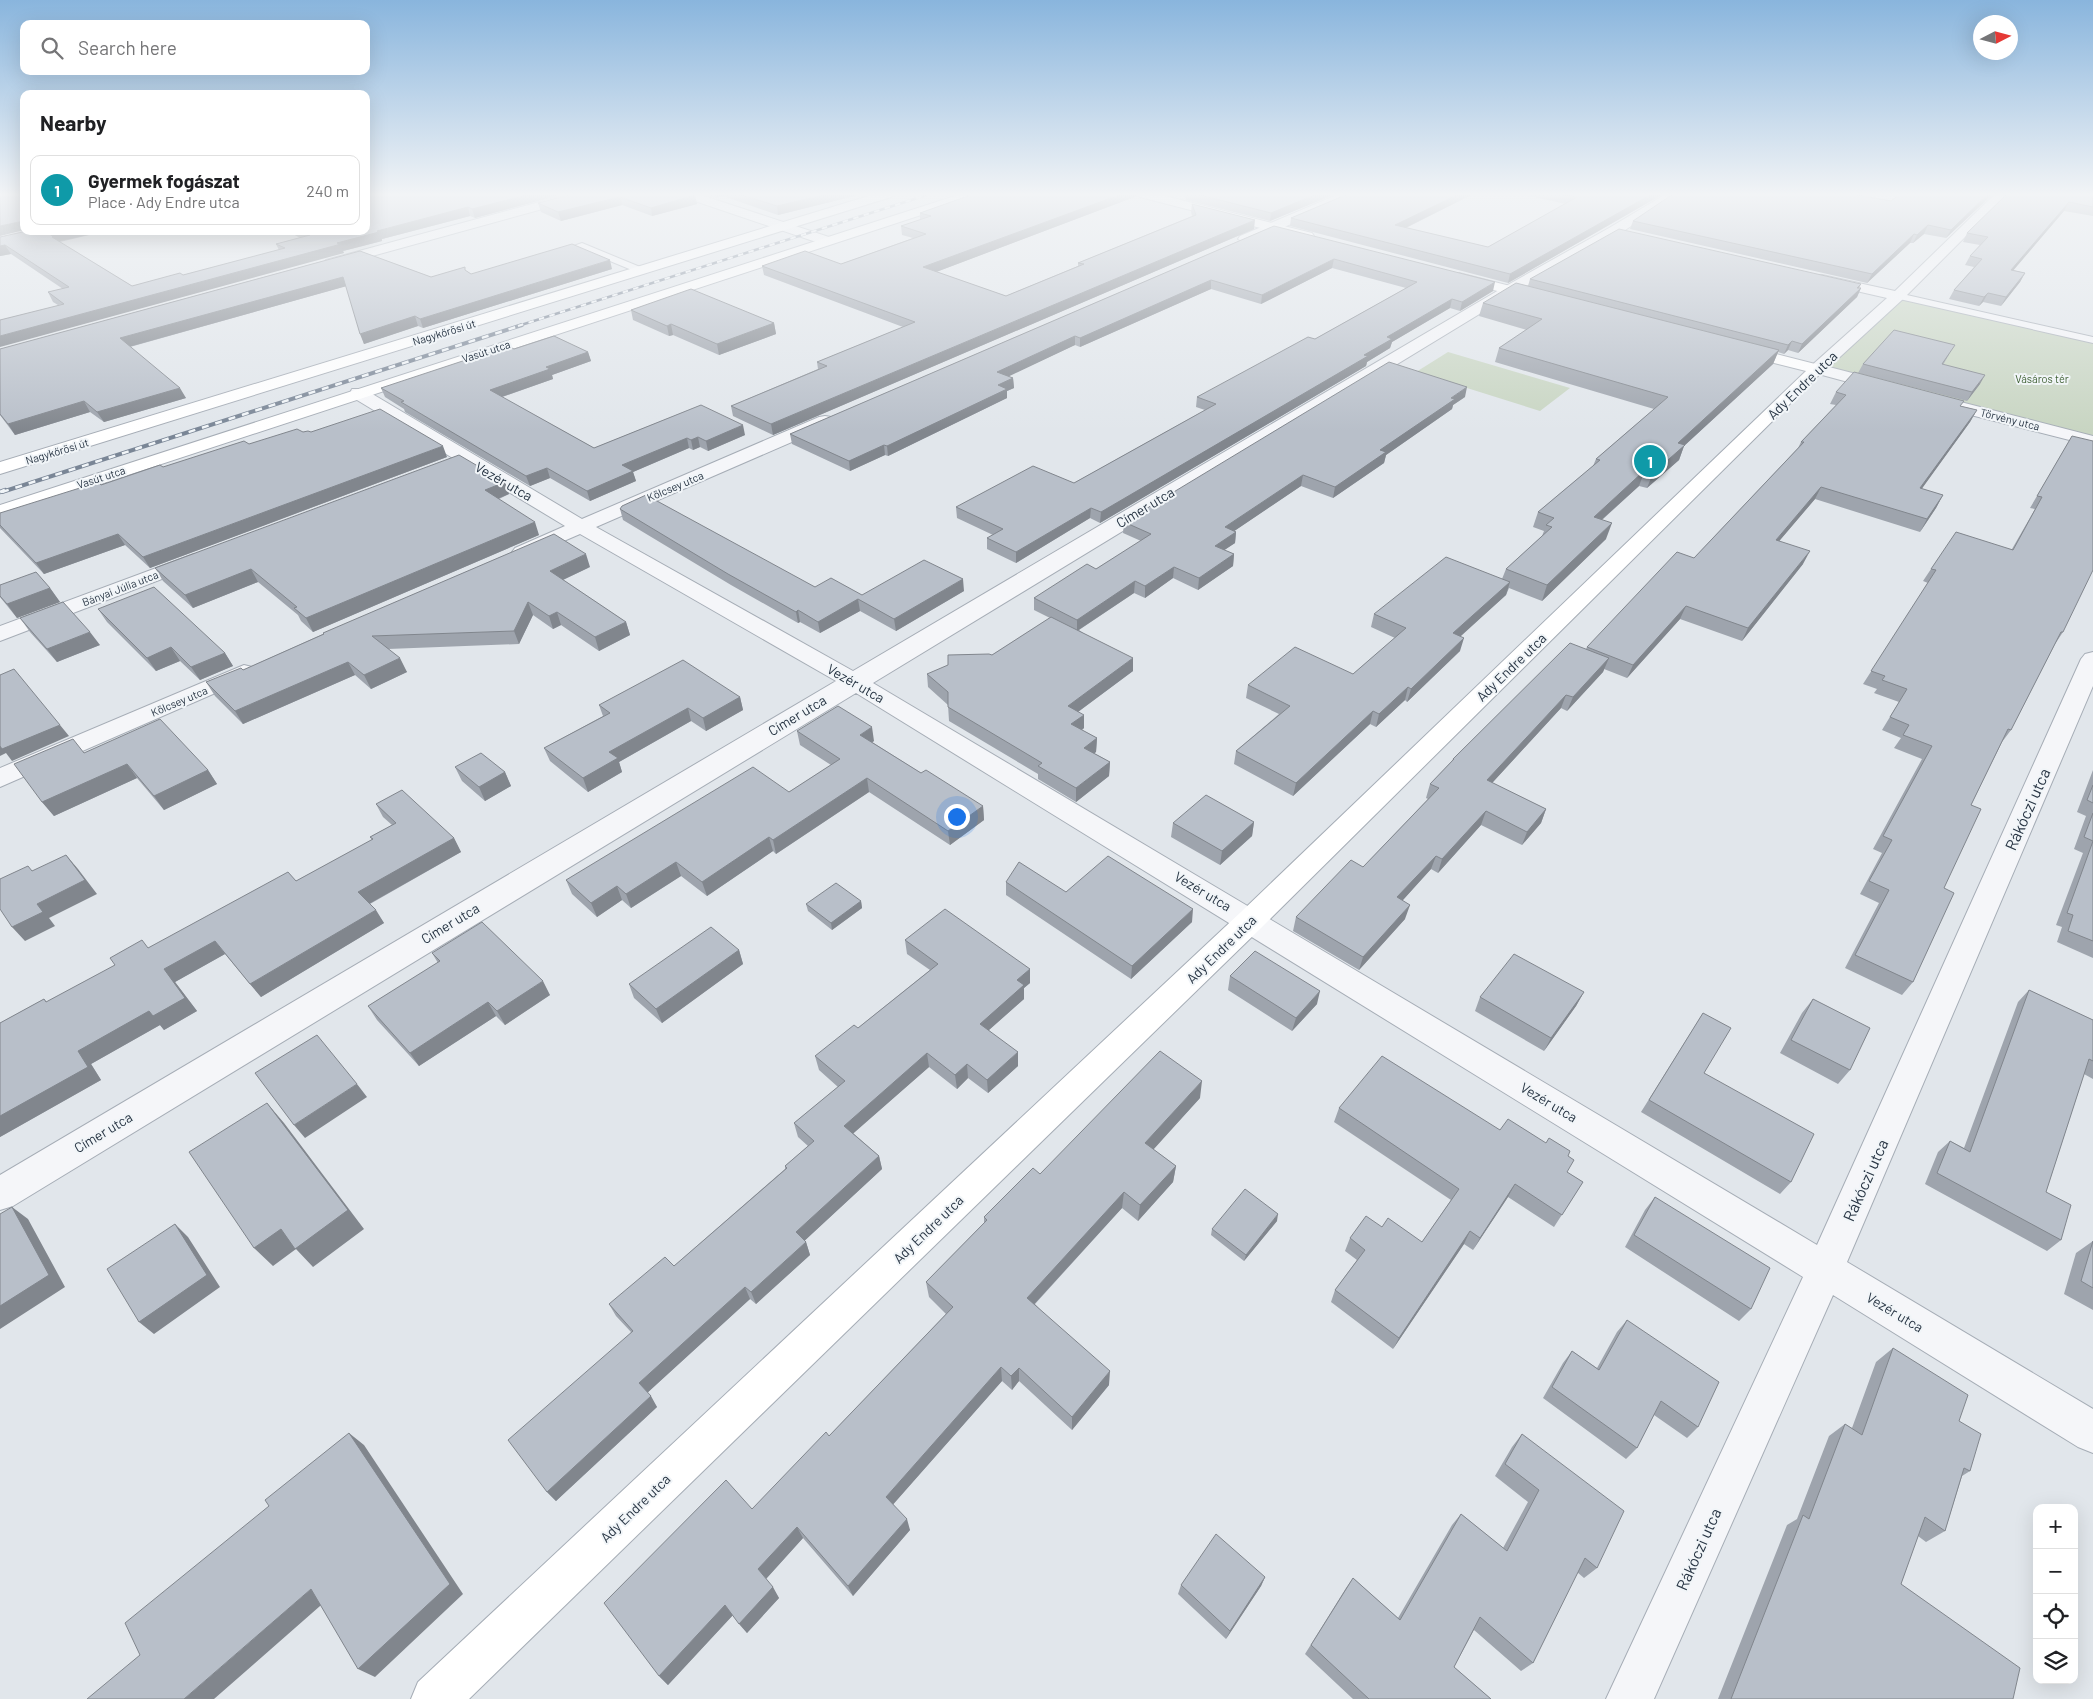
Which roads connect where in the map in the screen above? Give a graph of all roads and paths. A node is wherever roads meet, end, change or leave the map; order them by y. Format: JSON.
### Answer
{"nodes":[{"id":1,"x":635,"y":273,"type":"edge"},
{"id":2,"x":728,"y":273,"type":"edge"},
{"id":3,"x":1447,"y":273,"type":"edge"},
{"id":4,"x":1542,"y":273,"type":"edge"},
{"id":5,"x":1921,"y":273,"type":"edge"},
{"id":6,"x":1812,"y":277,"type":"edge"},
{"id":7,"x":1508,"y":290,"type":"junction"},
{"id":8,"x":1898,"y":296,"type":"junction"},
{"id":9,"x":1557,"y":302,"type":"edge"},
{"id":10,"x":2093,"y":340,"type":"edge"},
{"id":11,"x":1730,"y":347,"type":"edge"},
{"id":12,"x":1816,"y":370,"type":"junction"},
{"id":13,"x":358,"y":392,"type":"junction"},
{"id":14,"x":1902,"y":392,"type":"edge"},
{"id":15,"x":1921,"y":396,"type":"edge"},
{"id":16,"x":845,"y":412,"type":"edge"},
{"id":17,"x":2093,"y":441,"type":"edge"},
{"id":18,"x":0,"y":468,"type":"edge"},
{"id":19,"x":0,"y":511,"type":"edge"},
{"id":20,"x":581,"y":527,"type":"junction"},
{"id":21,"x":214,"y":553,"type":"edge"},
{"id":22,"x":509,"y":558,"type":"edge"},
{"id":23,"x":0,"y":634,"type":"edge"},
{"id":24,"x":2093,"y":658,"type":"edge"},
{"id":25,"x":263,"y":664,"type":"edge"},
{"id":26,"x":853,"y":681,"type":"junction"},
{"id":27,"x":0,"y":778,"type":"edge"},
{"id":28,"x":1251,"y":920,"type":"junction"},
{"id":29,"x":0,"y":1194,"type":"edge"},
{"id":30,"x":1825,"y":1270,"type":"junction"},
{"id":31,"x":2093,"y":1432,"type":"edge"},
{"id":32,"x":435,"y":1699,"type":"edge"},
{"id":33,"x":1630,"y":1699,"type":"edge"}],
"edges":[{"from":1,"to":18,"type":"street","name":"Nagykőrösi út"},
{"from":2,"to":13,"type":"street","name":"Vasút utca"},
{"from":3,"to":7,"type":"street"},
{"from":4,"to":7,"type":"street","name":"Címer utca"},
{"from":5,"to":8,"type":"street","name":"Ady Endre utca"},
{"from":6,"to":8,"type":"street"},
{"from":7,"to":9,"type":"street"},
{"from":7,"to":26,"type":"street","name":"Címer utca"},
{"from":8,"to":10,"type":"lane"},
{"from":8,"to":12,"type":"street","name":"Ady Endre utca"},
{"from":11,"to":12,"type":"street"},
{"from":12,"to":14,"type":"street"},
{"from":12,"to":28,"type":"street","name":"Ady Endre utca"},
{"from":13,"to":19,"type":"street","name":"Vasút utca"},
{"from":13,"to":20,"type":"street","name":"Vezér utca"},
{"from":15,"to":17,"type":"street","name":"Törvény utca"},
{"from":16,"to":20,"type":"street","name":"Kölcsey utca"},
{"from":20,"to":22,"type":"street","name":"Kölcsey utca"},
{"from":20,"to":26,"type":"street","name":"Vezér utca"},
{"from":21,"to":23,"type":"street","name":"Bányai Júlia utca"},
{"from":24,"to":30,"type":"street","name":"Rákóczi utca"},
{"from":25,"to":27,"type":"street","name":"Kölcsey utca"},
{"from":26,"to":28,"type":"street","name":"Vezér utca"},
{"from":26,"to":29,"type":"street","name":"Címer utca"},
{"from":28,"to":30,"type":"street","name":"Vezér utca"},
{"from":28,"to":32,"type":"street","name":"Ady Endre utca"},
{"from":30,"to":31,"type":"street","name":"Vezér utca"},
{"from":30,"to":33,"type":"street","name":"Rákóczi utca"}]}
